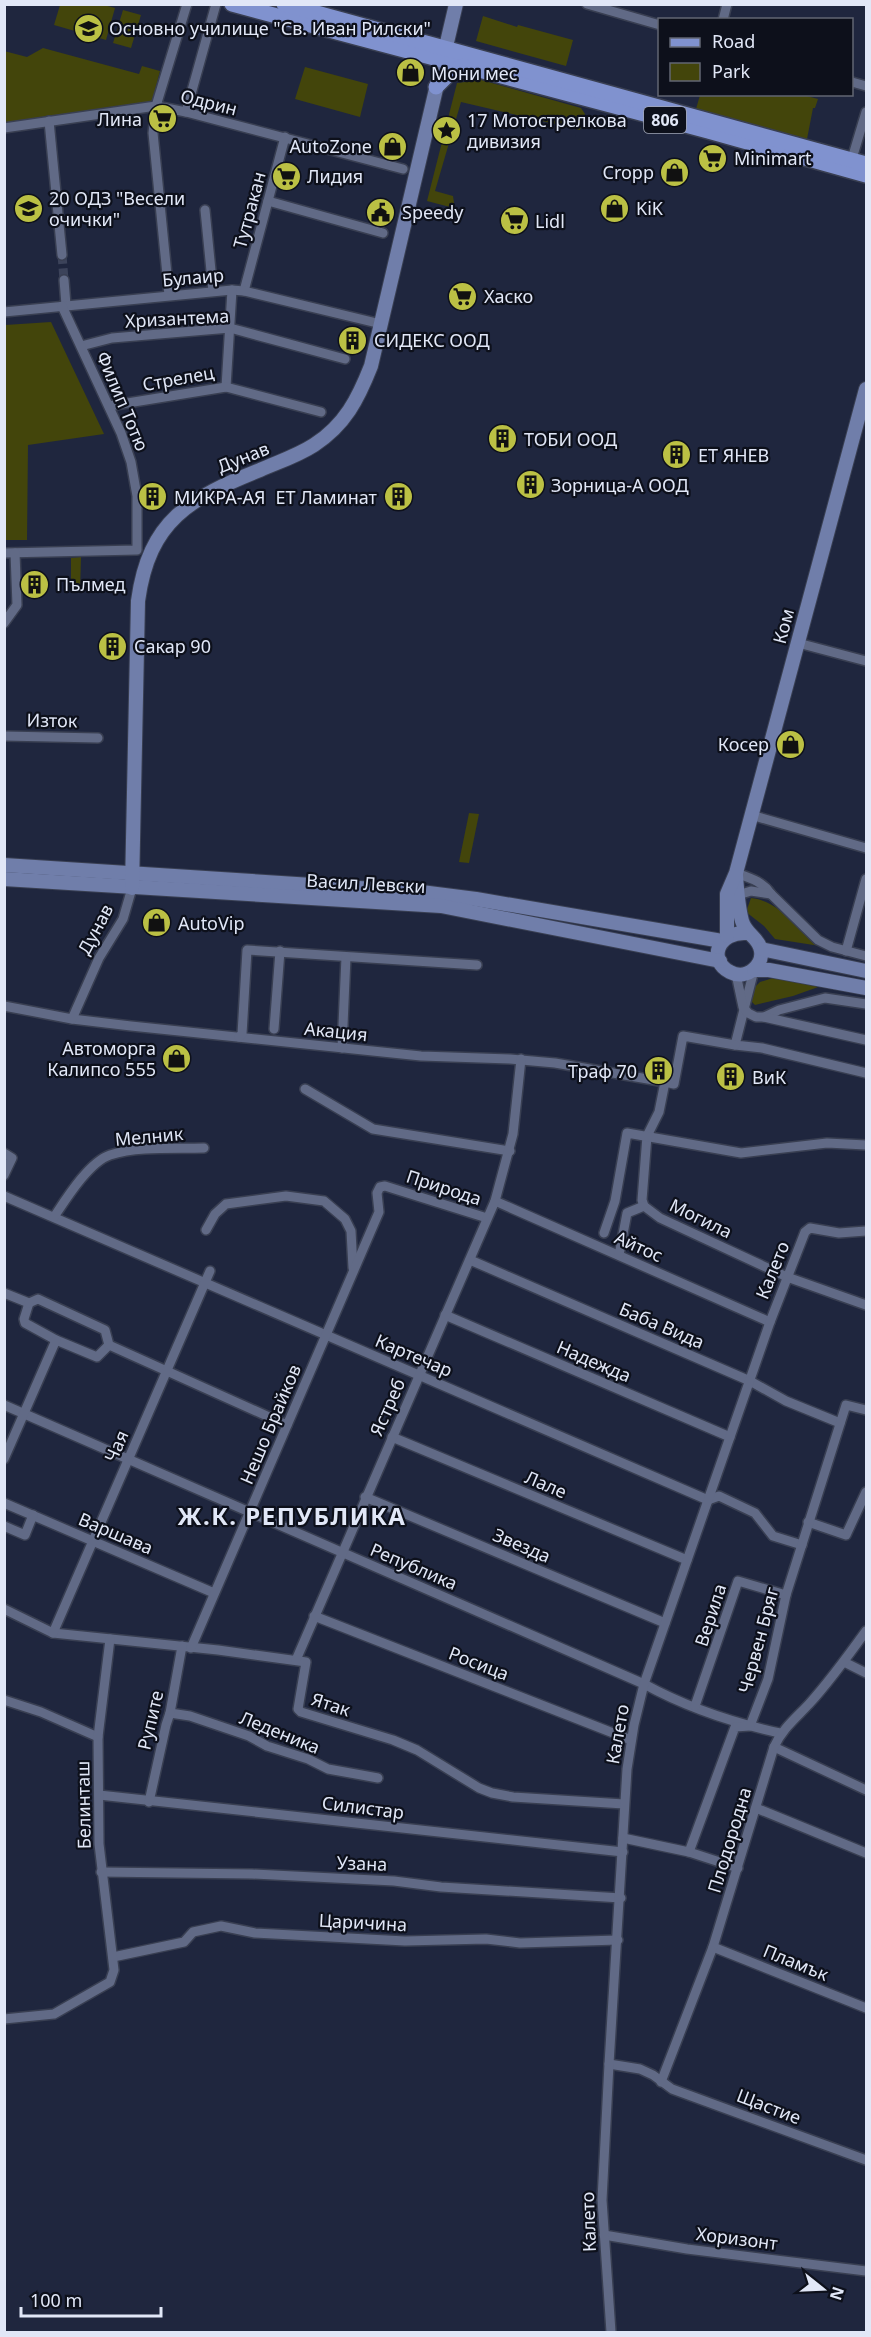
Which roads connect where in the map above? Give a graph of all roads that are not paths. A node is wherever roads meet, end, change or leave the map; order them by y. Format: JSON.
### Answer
{"nodes":[{"id":1,"x":187,"y":4,"type":"edge"},
{"id":2,"x":216,"y":4,"type":"edge"},
{"id":3,"x":232,"y":4,"type":"edge"},
{"id":4,"x":284,"y":4,"type":"edge"},
{"id":5,"x":456,"y":4,"type":"edge"},
{"id":6,"x":587,"y":4,"type":"edge"},
{"id":7,"x":626,"y":9,"type":"edge"},
{"id":8,"x":658,"y":23,"type":"edge"},
{"id":9,"x":444,"y":53,"type":"junction"},
{"id":10,"x":464,"y":66,"type":"junction"},
{"id":11,"x":436,"y":87,"type":"junction"},
{"id":12,"x":156,"y":106,"type":"junction"},
{"id":13,"x":186,"y":112,"type":"junction"},
{"id":14,"x":866,"y":113,"type":"edge"},
{"id":15,"x":49,"y":121,"type":"junction"},
{"id":16,"x":4,"y":128,"type":"edge"},
{"id":17,"x":285,"y":137,"type":"junction"},
{"id":18,"x":854,"y":152,"type":"dead end"},
{"id":19,"x":867,"y":164,"type":"edge"},
{"id":20,"x":403,"y":169,"type":"dead end"},
{"id":21,"x":867,"y":175,"type":"edge"},
{"id":22,"x":268,"y":201,"type":"junction"},
{"id":23,"x":205,"y":210,"type":"dead end"},
{"id":24,"x":384,"y":233,"type":"dead end"},
{"id":25,"x":62,"y":255,"type":"tunnel mouth"},
{"id":26,"x":64,"y":280,"type":"tunnel mouth"},
{"id":27,"x":232,"y":290,"type":"junction"},
{"id":28,"x":213,"y":291,"type":"junction"},
{"id":29,"x":244,"y":291,"type":"junction"},
{"id":30,"x":170,"y":295,"type":"junction"},
{"id":31,"x":64,"y":305,"type":"junction"},
{"id":32,"x":4,"y":312,"type":"edge"},
{"id":33,"x":381,"y":324,"type":"junction"},
{"id":34,"x":230,"y":328,"type":"junction"},
{"id":35,"x":81,"y":346,"type":"junction"},
{"id":36,"x":345,"y":359,"type":"dead end"},
{"id":37,"x":226,"y":387,"type":"junction"},
{"id":38,"x":867,"y":389,"type":"edge"},
{"id":39,"x":109,"y":406,"type":"junction"},
{"id":40,"x":321,"y":412,"type":"dead end"},
{"id":41,"x":4,"y":553,"type":"edge"},
{"id":42,"x":15,"y":553,"type":"junction"},
{"id":43,"x":4,"y":623,"type":"edge"},
{"id":44,"x":798,"y":643,"type":"junction"},
{"id":45,"x":867,"y":661,"type":"edge"},
{"id":46,"x":4,"y":736,"type":"edge"},
{"id":47,"x":98,"y":738,"type":"dead end"},
{"id":48,"x":751,"y":815,"type":"junction"},
{"id":49,"x":867,"y":848,"type":"edge"},
{"id":50,"x":4,"y":865,"type":"edge"},
{"id":51,"x":132,"y":873,"type":"junction"},
{"id":52,"x":736,"y":873,"type":"junction"},
{"id":53,"x":4,"y":879,"type":"edge"},
{"id":54,"x":867,"y":879,"type":"edge"},
{"id":55,"x":132,"y":888,"type":"junction"},
{"id":56,"x":771,"y":894,"type":"junction"},
{"id":57,"x":738,"y":895,"type":"junction"},
{"id":58,"x":747,"y":933,"type":"junction"},
{"id":59,"x":725,"y":939,"type":"junction"},
{"id":60,"x":761,"y":949,"type":"junction"},
{"id":61,"x":280,"y":951,"type":"junction"},
{"id":62,"x":846,"y":951,"type":"junction"},
{"id":63,"x":867,"y":956,"type":"edge"},
{"id":64,"x":346,"y":957,"type":"junction"},
{"id":65,"x":720,"y":961,"type":"junction"},
{"id":66,"x":477,"y":965,"type":"dead end"},
{"id":67,"x":754,"y":970,"type":"junction"},
{"id":68,"x":867,"y":971,"type":"edge"},
{"id":69,"x":736,"y":974,"type":"junction"},
{"id":70,"x":867,"y":988,"type":"edge"},
{"id":71,"x":867,"y":1004,"type":"edge"},
{"id":72,"x":4,"y":1006,"type":"edge"},
{"id":73,"x":743,"y":1007,"type":"junction"},
{"id":74,"x":764,"y":1017,"type":"junction"},
{"id":75,"x":72,"y":1019,"type":"junction"},
{"id":76,"x":274,"y":1029,"type":"dead end"},
{"id":77,"x":239,"y":1037,"type":"junction"},
{"id":78,"x":867,"y":1040,"type":"edge"},
{"id":79,"x":735,"y":1045,"type":"junction"},
{"id":80,"x":342,"y":1048,"type":"junction"},
{"id":81,"x":521,"y":1059,"type":"junction"},
{"id":82,"x":867,"y":1073,"type":"edge"},
{"id":83,"x":665,"y":1082,"type":"junction"},
{"id":84,"x":305,"y":1089,"type":"dead end"},
{"id":85,"x":647,"y":1136,"type":"junction"},
{"id":86,"x":867,"y":1145,"type":"edge"},
{"id":87,"x":204,"y":1148,"type":"dead end"},
{"id":88,"x":510,"y":1151,"type":"junction"},
{"id":89,"x":4,"y":1153,"type":"edge"},
{"id":90,"x":4,"y":1175,"type":"edge"},
{"id":91,"x":4,"y":1196,"type":"edge"},
{"id":92,"x":495,"y":1201,"type":"junction"},
{"id":93,"x":644,"y":1206,"type":"junction"},
{"id":94,"x":379,"y":1212,"type":"joint"},
{"id":95,"x":54,"y":1217,"type":"junction"},
{"id":96,"x":487,"y":1218,"type":"junction"},
{"id":97,"x":206,"y":1230,"type":"dead end"},
{"id":98,"x":867,"y":1231,"type":"edge"},
{"id":99,"x":604,"y":1233,"type":"dead end"},
{"id":100,"x":619,"y":1256,"type":"junction"},
{"id":101,"x":470,"y":1260,"type":"junction"},
{"id":102,"x":210,"y":1271,"type":"dead end"},
{"id":103,"x":353,"y":1274,"type":"junction"},
{"id":104,"x":787,"y":1277,"type":"junction"},
{"id":105,"x":205,"y":1283,"type":"junction"},
{"id":106,"x":4,"y":1293,"type":"edge"},
{"id":107,"x":29,"y":1303,"type":"junction"},
{"id":108,"x":867,"y":1305,"type":"edge"},
{"id":109,"x":446,"y":1315,"type":"junction"},
{"id":110,"x":770,"y":1322,"type":"junction"},
{"id":111,"x":326,"y":1335,"type":"junction"},
{"id":112,"x":56,"y":1340,"type":"junction"},
{"id":113,"x":109,"y":1345,"type":"junction"},
{"id":114,"x":166,"y":1372,"type":"junction"},
{"id":115,"x":419,"y":1375,"type":"junction"},
{"id":116,"x":750,"y":1381,"type":"junction"},
{"id":117,"x":4,"y":1405,"type":"edge"},
{"id":118,"x":867,"y":1410,"type":"edge"},
{"id":119,"x":24,"y":1414,"type":"junction"},
{"id":120,"x":840,"y":1423,"type":"junction"},
{"id":121,"x":287,"y":1425,"type":"junction"},
{"id":122,"x":392,"y":1437,"type":"junction"},
{"id":123,"x":730,"y":1437,"type":"junction"},
{"id":124,"x":4,"y":1459,"type":"edge"},
{"id":125,"x":128,"y":1459,"type":"junction"},
{"id":126,"x":867,"y":1492,"type":"edge"},
{"id":127,"x":365,"y":1497,"type":"junction"},
{"id":128,"x":708,"y":1500,"type":"junction"},
{"id":129,"x":4,"y":1503,"type":"edge"},
{"id":130,"x":250,"y":1511,"type":"junction"},
{"id":131,"x":33,"y":1515,"type":"junction"},
{"id":132,"x":808,"y":1522,"type":"junction"},
{"id":133,"x":4,"y":1526,"type":"edge"},
{"id":134,"x":93,"y":1541,"type":"junction"},
{"id":135,"x":802,"y":1545,"type":"junction"},
{"id":136,"x":342,"y":1554,"type":"junction"},
{"id":137,"x":687,"y":1560,"type":"junction"},
{"id":138,"x":214,"y":1593,"type":"junction"},
{"id":139,"x":786,"y":1595,"type":"junction"},
{"id":140,"x":4,"y":1609,"type":"edge"},
{"id":141,"x":314,"y":1616,"type":"junction"},
{"id":142,"x":665,"y":1623,"type":"junction"},
{"id":143,"x":867,"y":1630,"type":"edge"},
{"id":144,"x":53,"y":1634,"type":"junction"},
{"id":145,"x":110,"y":1639,"type":"junction"},
{"id":146,"x":187,"y":1647,"type":"junction"},
{"id":147,"x":296,"y":1660,"type":"junction"},
{"id":148,"x":843,"y":1662,"type":"junction"},
{"id":149,"x":867,"y":1673,"type":"edge"},
{"id":150,"x":644,"y":1684,"type":"junction"},
{"id":151,"x":4,"y":1700,"type":"edge"},
{"id":152,"x":695,"y":1706,"type":"junction"},
{"id":153,"x":170,"y":1713,"type":"junction"},
{"id":154,"x":750,"y":1726,"type":"junction"},
{"id":155,"x":780,"y":1733,"type":"junction"},
{"id":156,"x":98,"y":1737,"type":"junction"},
{"id":157,"x":631,"y":1740,"type":"junction"},
{"id":158,"x":774,"y":1747,"type":"junction"},
{"id":159,"x":378,"y":1778,"type":"dead end"},
{"id":160,"x":867,"y":1790,"type":"edge"},
{"id":161,"x":99,"y":1795,"type":"junction"},
{"id":162,"x":149,"y":1802,"type":"junction"},
{"id":163,"x":624,"y":1804,"type":"junction"},
{"id":164,"x":756,"y":1808,"type":"junction"},
{"id":165,"x":623,"y":1838,"type":"junction"},
{"id":166,"x":622,"y":1852,"type":"junction"},
{"id":167,"x":689,"y":1852,"type":"junction"},
{"id":168,"x":867,"y":1853,"type":"edge"},
{"id":169,"x":738,"y":1868,"type":"junction"},
{"id":170,"x":101,"y":1872,"type":"junction"},
{"id":171,"x":621,"y":1898,"type":"junction"},
{"id":172,"x":618,"y":1940,"type":"junction"},
{"id":173,"x":713,"y":1947,"type":"junction"},
{"id":174,"x":113,"y":1957,"type":"junction"},
{"id":175,"x":867,"y":2008,"type":"edge"},
{"id":176,"x":4,"y":2019,"type":"edge"},
{"id":177,"x":609,"y":2064,"type":"junction"},
{"id":178,"x":661,"y":2082,"type":"junction"},
{"id":179,"x":867,"y":2160,"type":"edge"},
{"id":180,"x":604,"y":2235,"type":"junction"},
{"id":181,"x":867,"y":2271,"type":"edge"},
{"id":182,"x":611,"y":2332,"type":"edge"}],
"edges":[{"from":1,"to":12,"type":"street"},
{"from":2,"to":13,"type":"street"},
{"from":3,"to":9,"type":"main road","number":"806"},
{"from":4,"to":9,"type":"main road","number":"806"},
{"from":5,"to":9,"type":"main road","name":"Дунав"},
{"from":6,"to":7,"type":"street"},
{"from":7,"to":8,"type":"street"},
{"from":9,"to":10,"type":"main road","number":"806"},
{"from":9,"to":11,"type":"main road","name":"Дунав"},
{"from":9,"to":19,"type":"main road","number":"806"},
{"from":10,"to":11,"type":"main road"},
{"from":10,"to":21,"type":"main road","number":"806"},
{"from":11,"to":33,"type":"main road","name":"Дунав"},
{"from":12,"to":13,"type":"street","name":"Одрин"},
{"from":12,"to":15,"type":"street","name":"Одрин"},
{"from":12,"to":30,"type":"street"},
{"from":13,"to":17,"type":"street","name":"Одрин"},
{"from":14,"to":18,"type":"street"},
{"from":15,"to":16,"type":"street","name":"Одрин"},
{"from":15,"to":25,"type":"street"},
{"from":17,"to":20,"type":"street","name":"Одрин"},
{"from":17,"to":22,"type":"street","name":"Тутракан"},
{"from":22,"to":24,"type":"street"},
{"from":22,"to":29,"type":"street","name":"Тутракан"},
{"from":23,"to":28,"type":"street"},
{"from":26,"to":31,"type":"street"},
{"from":27,"to":28,"type":"street","name":"Булаир"},
{"from":27,"to":29,"type":"street","name":"Булаир"},
{"from":27,"to":34,"type":"street"},
{"from":28,"to":30,"type":"street","name":"Булаир"},
{"from":29,"to":33,"type":"street","name":"Булаир"},
{"from":30,"to":31,"type":"street","name":"Булаир"},
{"from":31,"to":32,"type":"street","name":"Булаир"},
{"from":31,"to":35,"type":"street","name":"Филип Тотю"},
{"from":33,"to":51,"type":"main road","name":"Дунав"},
{"from":34,"to":35,"type":"street","name":"Хризантема"},
{"from":34,"to":36,"type":"street","name":"Хризантема"},
{"from":34,"to":37,"type":"street"},
{"from":35,"to":39,"type":"street","name":"Филип Тотю"},
{"from":37,"to":39,"type":"street","name":"Стрелец"},
{"from":37,"to":40,"type":"street","name":"Стрелец"},
{"from":38,"to":44,"type":"main road","name":"Ком"},
{"from":39,"to":42,"type":"street","name":"Филип Тотю"},
{"from":41,"to":42,"type":"street"},
{"from":42,"to":43,"type":"street"},
{"from":44,"to":45,"type":"street"},
{"from":44,"to":48,"type":"main road","name":"Ком"},
{"from":46,"to":47,"type":"street","name":"Изток"},
{"from":48,"to":49,"type":"street"},
{"from":48,"to":52,"type":"main road","name":"Ком"},
{"from":50,"to":51,"type":"main road","name":"Васил Левски"},
{"from":51,"to":55,"type":"main road","name":"Дунав"},
{"from":51,"to":59,"type":"main road","name":"Васил Левски"},
{"from":52,"to":56,"type":"street"},
{"from":52,"to":57,"type":"main road"},
{"from":52,"to":59,"type":"main road","name":"Ком"},
{"from":53,"to":55,"type":"main road","name":"Васил Левски"},
{"from":54,"to":62,"type":"street"},
{"from":55,"to":65,"type":"main road","name":"Васил Левски"},
{"from":55,"to":75,"type":"street","name":"Дунав"},
{"from":56,"to":57,"type":"street"},
{"from":56,"to":62,"type":"street"},
{"from":57,"to":58,"type":"main road"},
{"from":58,"to":59,"type":"main road"},
{"from":58,"to":60,"type":"main road"},
{"from":59,"to":65,"type":"main road"},
{"from":60,"to":67,"type":"main road"},
{"from":60,"to":68,"type":"main road"},
{"from":61,"to":64,"type":"street"},
{"from":61,"to":76,"type":"street"},
{"from":61,"to":77,"type":"street"},
{"from":62,"to":63,"type":"street"},
{"from":64,"to":66,"type":"street"},
{"from":64,"to":80,"type":"street"},
{"from":65,"to":69,"type":"main road"},
{"from":67,"to":69,"type":"main road"},
{"from":67,"to":70,"type":"main road"},
{"from":67,"to":73,"type":"street"},
{"from":69,"to":73,"type":"street"},
{"from":71,"to":74,"type":"street"},
{"from":72,"to":75,"type":"street","name":"Акация"},
{"from":73,"to":74,"type":"street"},
{"from":73,"to":79,"type":"street"},
{"from":74,"to":78,"type":"street"},
{"from":75,"to":77,"type":"street","name":"Акация"},
{"from":77,"to":80,"type":"street","name":"Акация"},
{"from":79,"to":82,"type":"street"},
{"from":79,"to":83,"type":"street","name":"Могила"},
{"from":80,"to":81,"type":"street","name":"Акация"},
{"from":81,"to":83,"type":"street","name":"Акация"},
{"from":81,"to":88,"type":"street","name":"Ястреб"},
{"from":83,"to":85,"type":"street","name":"Могила"},
{"from":84,"to":88,"type":"street"},
{"from":85,"to":86,"type":"street"},
{"from":85,"to":93,"type":"street","name":"Могила"},
{"from":85,"to":99,"type":"street"},
{"from":87,"to":95,"type":"street","name":"Мелник"},
{"from":88,"to":92,"type":"street","name":"Ястреб"},
{"from":89,"to":90,"type":"street"},
{"from":91,"to":95,"type":"street","name":"Картечар"},
{"from":92,"to":96,"type":"street","name":"Ястреб"},
{"from":92,"to":100,"type":"street","name":"Айтос"},
{"from":93,"to":100,"type":"street"},
{"from":93,"to":104,"type":"street","name":"Могила"},
{"from":94,"to":96,"type":"street","name":"Природа"},
{"from":94,"to":103,"type":"street","name":"Нешо Брайков"},
{"from":95,"to":105,"type":"street","name":"Картечар"},
{"from":96,"to":101,"type":"street","name":"Ястреб"},
{"from":97,"to":103,"type":"street"},
{"from":98,"to":104,"type":"street","name":"Калето"},
{"from":100,"to":110,"type":"street","name":"Айтос"},
{"from":101,"to":109,"type":"street","name":"Ястреб"},
{"from":101,"to":116,"type":"street","name":"Баба Вида"},
{"from":102,"to":105,"type":"street","name":"Чая"},
{"from":103,"to":111,"type":"street","name":"Нешо Брайков"},
{"from":104,"to":108,"type":"street","name":"Могила"},
{"from":104,"to":110,"type":"street","name":"Калето"},
{"from":105,"to":111,"type":"street","name":"Картечар"},
{"from":105,"to":114,"type":"street","name":"Чая"},
{"from":106,"to":107,"type":"street"},
{"from":107,"to":112,"type":"street"},
{"from":107,"to":113,"type":"street"},
{"from":109,"to":115,"type":"street","name":"Ястреб"},
{"from":109,"to":123,"type":"street","name":"Надежда"},
{"from":110,"to":116,"type":"street","name":"Калето"},
{"from":111,"to":115,"type":"street","name":"Картечар"},
{"from":111,"to":121,"type":"street","name":"Нешо Брайков"},
{"from":112,"to":113,"type":"street"},
{"from":112,"to":119,"type":"street"},
{"from":113,"to":114,"type":"street"},
{"from":114,"to":121,"type":"street"},
{"from":114,"to":125,"type":"street","name":"Чая"},
{"from":115,"to":122,"type":"street","name":"Ястреб"},
{"from":115,"to":128,"type":"street","name":"Картечар"},
{"from":116,"to":120,"type":"street","name":"Баба Вида"},
{"from":116,"to":123,"type":"street","name":"Калето"},
{"from":117,"to":119,"type":"street","name":"Република"},
{"from":118,"to":120,"type":"street"},
{"from":119,"to":124,"type":"street"},
{"from":119,"to":125,"type":"street","name":"Република"},
{"from":120,"to":132,"type":"street","name":"Червен Бряг"},
{"from":121,"to":130,"type":"street","name":"Нешо Брайков"},
{"from":122,"to":127,"type":"street","name":"Ястреб"},
{"from":122,"to":137,"type":"street","name":"Лале"},
{"from":123,"to":128,"type":"street","name":"Калето"},
{"from":125,"to":130,"type":"street","name":"Република"},
{"from":125,"to":134,"type":"street","name":"Чая"},
{"from":126,"to":132,"type":"street"},
{"from":127,"to":136,"type":"street","name":"Ястреб"},
{"from":127,"to":142,"type":"street","name":"Звезда"},
{"from":128,"to":135,"type":"street","name":"Картечар"},
{"from":128,"to":137,"type":"street","name":"Калето"},
{"from":129,"to":131,"type":"street","name":"Варшава"},
{"from":130,"to":136,"type":"street","name":"Република"},
{"from":130,"to":138,"type":"street","name":"Нешо Брайков"},
{"from":131,"to":133,"type":"street"},
{"from":131,"to":134,"type":"street","name":"Варшава"},
{"from":132,"to":135,"type":"street","name":"Червен Бряг"},
{"from":134,"to":138,"type":"street","name":"Варшава"},
{"from":134,"to":144,"type":"street","name":"Чая"},
{"from":135,"to":139,"type":"street","name":"Червен Бряг"},
{"from":136,"to":141,"type":"street","name":"Ястреб"},
{"from":136,"to":150,"type":"street","name":"Република"},
{"from":137,"to":142,"type":"street","name":"Калето"},
{"from":138,"to":146,"type":"street","name":"Нешо Брайков"},
{"from":139,"to":152,"type":"street","name":"Верила"},
{"from":139,"to":154,"type":"street","name":"Червен Бряг"},
{"from":140,"to":144,"type":"street"},
{"from":141,"to":147,"type":"street","name":"Ястреб"},
{"from":141,"to":157,"type":"street","name":"Росица"},
{"from":142,"to":150,"type":"street","name":"Калето"},
{"from":143,"to":148,"type":"street","name":"Плодородна"},
{"from":144,"to":145,"type":"street"},
{"from":145,"to":146,"type":"street"},
{"from":145,"to":156,"type":"street","name":"Белинташ"},
{"from":146,"to":147,"type":"street"},
{"from":146,"to":153,"type":"street","name":"Рупите"},
{"from":147,"to":163,"type":"street","name":"Ятак"},
{"from":148,"to":149,"type":"street"},
{"from":148,"to":155,"type":"street","name":"Плодородна"},
{"from":150,"to":152,"type":"street","name":"Република"},
{"from":150,"to":157,"type":"street","name":"Калето"},
{"from":151,"to":156,"type":"street"},
{"from":152,"to":154,"type":"street","name":"Република"},
{"from":153,"to":159,"type":"street","name":"Леденика"},
{"from":153,"to":162,"type":"street","name":"Рупите"},
{"from":154,"to":155,"type":"street","name":"Република"},
{"from":154,"to":167,"type":"street"},
{"from":155,"to":158,"type":"street","name":"Плодородна"},
{"from":156,"to":161,"type":"street","name":"Белинташ"},
{"from":157,"to":163,"type":"street","name":"Калето"},
{"from":158,"to":160,"type":"street"},
{"from":158,"to":164,"type":"street","name":"Плодородна"},
{"from":161,"to":162,"type":"street","name":"Силистар"},
{"from":161,"to":170,"type":"street","name":"Белинташ"},
{"from":162,"to":166,"type":"street","name":"Силистар"},
{"from":163,"to":165,"type":"street","name":"Калето"},
{"from":164,"to":168,"type":"street"},
{"from":164,"to":169,"type":"street","name":"Плодородна"},
{"from":165,"to":166,"type":"street","name":"Калето"},
{"from":165,"to":167,"type":"street"},
{"from":166,"to":171,"type":"street","name":"Калето"},
{"from":167,"to":169,"type":"street"},
{"from":169,"to":173,"type":"street","name":"Плодородна"},
{"from":170,"to":171,"type":"street","name":"Узана"},
{"from":170,"to":174,"type":"street","name":"Белинташ"},
{"from":171,"to":172,"type":"street","name":"Калето"},
{"from":172,"to":174,"type":"street","name":"Царичина"},
{"from":172,"to":177,"type":"street","name":"Калето"},
{"from":173,"to":175,"type":"street","name":"Пламък"},
{"from":173,"to":178,"type":"street","name":"Плодородна"},
{"from":174,"to":176,"type":"street","name":"Белинташ"},
{"from":177,"to":178,"type":"street","name":"Щастие"},
{"from":177,"to":180,"type":"street","name":"Калето"},
{"from":178,"to":179,"type":"street","name":"Щастие"},
{"from":180,"to":181,"type":"street","name":"Хоризонт"},
{"from":180,"to":182,"type":"street","name":"Калето"}]}
